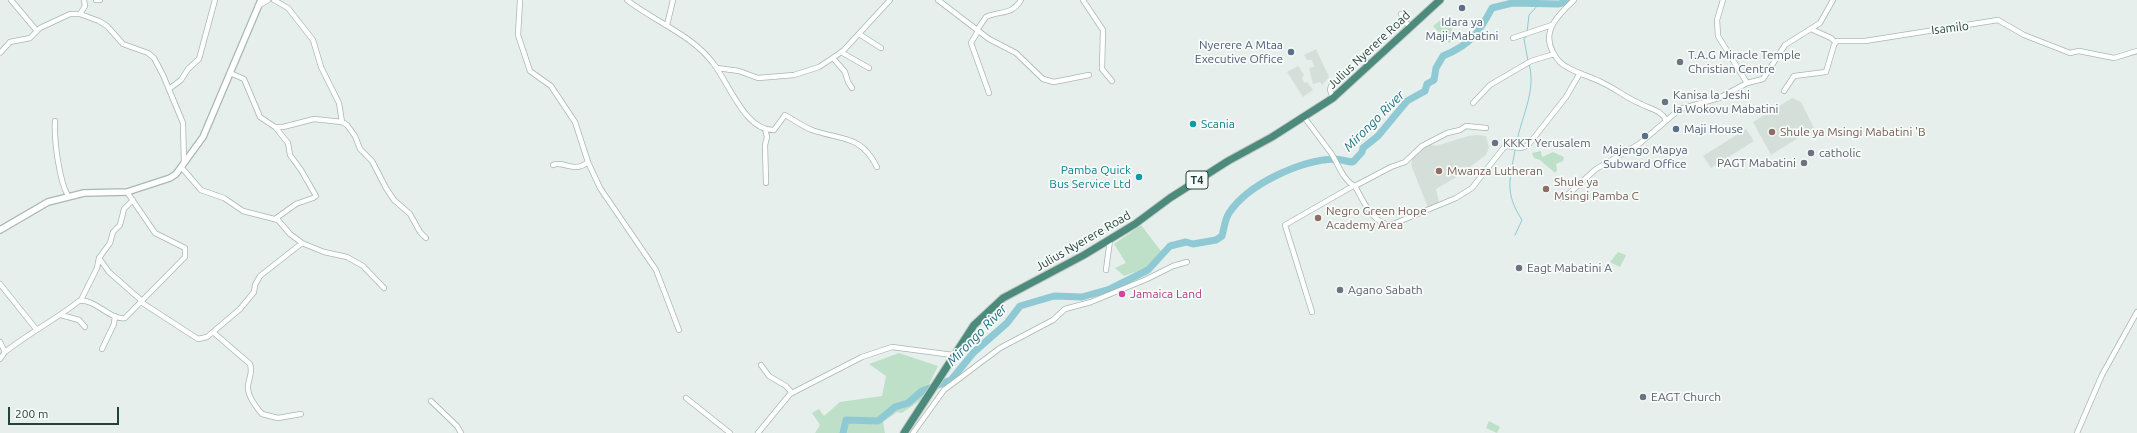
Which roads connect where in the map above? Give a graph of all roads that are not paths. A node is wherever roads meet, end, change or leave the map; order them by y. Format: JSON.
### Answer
{"nodes":[{"id":1,"x":11,"y":0,"type":"edge"},
{"id":2,"x":84,"y":0,"type":"edge"},
{"id":3,"x":96,"y":0,"type":"edge"},
{"id":4,"x":100,"y":0,"type":"edge"},
{"id":5,"x":215,"y":0,"type":"edge"},
{"id":6,"x":261,"y":0,"type":"edge"},
{"id":7,"x":268,"y":0,"type":"edge"},
{"id":8,"x":274,"y":0,"type":"edge"},
{"id":9,"x":520,"y":0,"type":"edge"},
{"id":10,"x":627,"y":0,"type":"edge"},
{"id":11,"x":673,"y":0,"type":"edge"},
{"id":12,"x":890,"y":0,"type":"edge"},
{"id":13,"x":938,"y":0,"type":"edge"},
{"id":14,"x":1021,"y":0,"type":"edge"},
{"id":15,"x":1083,"y":0,"type":"edge"},
{"id":16,"x":1440,"y":0,"type":"edge"},
{"id":17,"x":1574,"y":0,"type":"edge"},
{"id":18,"x":1723,"y":0,"type":"edge"},
{"id":19,"x":1833,"y":0,"type":"edge"},
{"id":20,"x":258,"y":6,"type":"junction"},
{"id":21,"x":80,"y":14,"type":"junction"},
{"id":22,"x":667,"y":25,"type":"junction"},
{"id":23,"x":1552,"y":25,"type":"junction"},
{"id":24,"x":1409,"y":27,"type":"junction"},
{"id":25,"x":1811,"y":29,"type":"junction"},
{"id":26,"x":37,"y":31,"type":"junction"},
{"id":27,"x":978,"y":31,"type":"junction"},
{"id":28,"x":859,"y":34,"type":"junction"},
{"id":29,"x":1513,"y":38,"type":"dead end"},
{"id":30,"x":1835,"y":42,"type":"junction"},
{"id":31,"x":881,"y":48,"type":"dead end"},
{"id":32,"x":2137,"y":51,"type":"edge"},
{"id":33,"x":841,"y":52,"type":"junction"},
{"id":34,"x":0,"y":53,"type":"edge"},
{"id":35,"x":1554,"y":54,"type":"junction"},
{"id":36,"x":834,"y":58,"type":"junction"},
{"id":37,"x":717,"y":68,"type":"junction"},
{"id":38,"x":869,"y":68,"type":"dead end"},
{"id":39,"x":230,"y":73,"type":"junction"},
{"id":40,"x":1580,"y":74,"type":"junction"},
{"id":41,"x":1089,"y":75,"type":"dead end"},
{"id":42,"x":1112,"y":81,"type":"dead end"},
{"id":43,"x":1747,"y":83,"type":"junction"},
{"id":44,"x":852,"y":88,"type":"dead end"},
{"id":45,"x":169,"y":89,"type":"junction"},
{"id":46,"x":1784,"y":91,"type":"dead end"},
{"id":47,"x":989,"y":93,"type":"dead end"},
{"id":48,"x":1333,"y":98,"type":"junction"},
{"id":49,"x":1473,"y":103,"type":"dead end"},
{"id":50,"x":1304,"y":117,"type":"junction"},
{"id":51,"x":1666,"y":120,"type":"junction"},
{"id":52,"x":55,"y":121,"type":"dead end"},
{"id":53,"x":342,"y":122,"type":"junction"},
{"id":54,"x":275,"y":127,"type":"junction"},
{"id":55,"x":1486,"y":128,"type":"dead end"},
{"id":56,"x":765,"y":129,"type":"junction"},
{"id":57,"x":588,"y":162,"type":"junction"},
{"id":58,"x":183,"y":166,"type":"junction"},
{"id":59,"x":553,"y":166,"type":"dead end"},
{"id":60,"x":877,"y":167,"type":"dead end"},
{"id":61,"x":766,"y":183,"type":"dead end"},
{"id":62,"x":1354,"y":186,"type":"junction"},
{"id":63,"x":127,"y":192,"type":"junction"},
{"id":64,"x":68,"y":196,"type":"junction"},
{"id":65,"x":1563,"y":199,"type":"dead end"},
{"id":66,"x":133,"y":200,"type":"junction"},
{"id":67,"x":275,"y":219,"type":"junction"},
{"id":68,"x":0,"y":230,"type":"edge"},
{"id":69,"x":426,"y":238,"type":"dead end"},
{"id":70,"x":1110,"y":240,"type":"junction"},
{"id":71,"x":302,"y":243,"type":"junction"},
{"id":72,"x":99,"y":258,"type":"junction"},
{"id":73,"x":1187,"y":262,"type":"dead end"},
{"id":74,"x":1106,"y":270,"type":"dead end"},
{"id":75,"x":0,"y":284,"type":"edge"},
{"id":76,"x":384,"y":288,"type":"dead end"},
{"id":77,"x":81,"y":300,"type":"junction"},
{"id":78,"x":142,"y":302,"type":"junction"},
{"id":79,"x":1312,"y":312,"type":"dead end"},
{"id":80,"x":2137,"y":312,"type":"edge"},
{"id":81,"x":61,"y":315,"type":"junction"},
{"id":82,"x":115,"y":316,"type":"junction"},
{"id":83,"x":85,"y":327,"type":"dead end"},
{"id":84,"x":36,"y":329,"type":"junction"},
{"id":85,"x":679,"y":330,"type":"dead end"},
{"id":86,"x":213,"y":332,"type":"junction"},
{"id":87,"x":0,"y":342,"type":"edge"},
{"id":88,"x":102,"y":349,"type":"dead end"},
{"id":89,"x":5,"y":352,"type":"junction"},
{"id":90,"x":953,"y":355,"type":"junction"},
{"id":91,"x":0,"y":359,"type":"edge"},
{"id":92,"x":761,"y":365,"type":"dead end"},
{"id":93,"x":792,"y":393,"type":"junction"},
{"id":94,"x":686,"y":398,"type":"dead end"},
{"id":95,"x":431,"y":401,"type":"dead end"},
{"id":96,"x":301,"y":414,"type":"dead end"},
{"id":97,"x":461,"y":433,"type":"edge"},
{"id":98,"x":730,"y":433,"type":"edge"},
{"id":99,"x":758,"y":433,"type":"edge"},
{"id":100,"x":904,"y":433,"type":"edge"},
{"id":101,"x":913,"y":433,"type":"edge"},
{"id":102,"x":2077,"y":433,"type":"edge"}],
"edges":[{"from":1,"to":26,"type":"street"},
{"from":2,"to":21,"type":"street"},
{"from":3,"to":4,"type":"street"},
{"from":5,"to":45,"type":"street"},
{"from":6,"to":20,"type":"street"},
{"from":7,"to":20,"type":"street"},
{"from":8,"to":53,"type":"street"},
{"from":9,"to":57,"type":"street"},
{"from":10,"to":22,"type":"street"},
{"from":11,"to":22,"type":"street"},
{"from":12,"to":28,"type":"street"},
{"from":13,"to":27,"type":"street"},
{"from":14,"to":27,"type":"street"},
{"from":15,"to":42,"type":"street"},
{"from":16,"to":24,"type":"highway","name":"Julius Nyerere Road","number":"T4"},
{"from":17,"to":23,"type":"street"},
{"from":18,"to":43,"type":"street"},
{"from":19,"to":25,"type":"street"},
{"from":20,"to":39,"type":"street"},
{"from":21,"to":26,"type":"street"},
{"from":21,"to":45,"type":"street"},
{"from":22,"to":37,"type":"street"},
{"from":23,"to":29,"type":"street"},
{"from":23,"to":35,"type":"street"},
{"from":24,"to":48,"type":"highway","name":"Julius Nyerere Road","number":"T4"},
{"from":24,"to":48,"type":"street"},
{"from":25,"to":30,"type":"street"},
{"from":25,"to":43,"type":"street"},
{"from":26,"to":34,"type":"street"},
{"from":27,"to":41,"type":"street"},
{"from":27,"to":47,"type":"street"},
{"from":28,"to":31,"type":"street"},
{"from":28,"to":33,"type":"street"},
{"from":30,"to":32,"type":"street","name":"Isamilo"},
{"from":30,"to":46,"type":"street"},
{"from":33,"to":36,"type":"street"},
{"from":33,"to":38,"type":"street"},
{"from":35,"to":40,"type":"street"},
{"from":35,"to":49,"type":"street"},
{"from":36,"to":37,"type":"street"},
{"from":36,"to":44,"type":"street"},
{"from":37,"to":56,"type":"street"},
{"from":39,"to":54,"type":"street"},
{"from":39,"to":58,"type":"street"},
{"from":40,"to":51,"type":"street"},
{"from":40,"to":62,"type":"street"},
{"from":43,"to":51,"type":"street"},
{"from":45,"to":58,"type":"street"},
{"from":48,"to":50,"type":"highway","name":"Julius Nyerere Road","number":"T4"},
{"from":50,"to":62,"type":"street"},
{"from":50,"to":70,"type":"highway","name":"Julius Nyerere Road","number":"T4"},
{"from":51,"to":65,"type":"street"},
{"from":52,"to":64,"type":"street"},
{"from":53,"to":54,"type":"street"},
{"from":53,"to":69,"type":"street"},
{"from":54,"to":67,"type":"street"},
{"from":55,"to":62,"type":"street"},
{"from":56,"to":60,"type":"street"},
{"from":56,"to":61,"type":"street"},
{"from":57,"to":59,"type":"street"},
{"from":57,"to":85,"type":"street"},
{"from":58,"to":63,"type":"street"},
{"from":58,"to":67,"type":"street"},
{"from":62,"to":79,"type":"street"},
{"from":63,"to":64,"type":"street"},
{"from":63,"to":66,"type":"street"},
{"from":64,"to":68,"type":"street"},
{"from":66,"to":72,"type":"street"},
{"from":66,"to":78,"type":"street"},
{"from":67,"to":71,"type":"street"},
{"from":70,"to":74,"type":"street"},
{"from":70,"to":90,"type":"highway","name":"Julius Nyerere Road","number":"T4"},
{"from":71,"to":76,"type":"street"},
{"from":71,"to":86,"type":"street"},
{"from":72,"to":77,"type":"street"},
{"from":72,"to":78,"type":"street"},
{"from":73,"to":101,"type":"street"},
{"from":75,"to":84,"type":"street"},
{"from":77,"to":81,"type":"street"},
{"from":77,"to":82,"type":"street"},
{"from":78,"to":82,"type":"street"},
{"from":78,"to":86,"type":"street"},
{"from":80,"to":102,"type":"street"},
{"from":81,"to":83,"type":"street"},
{"from":81,"to":84,"type":"street"},
{"from":82,"to":88,"type":"street"},
{"from":84,"to":89,"type":"street"},
{"from":86,"to":96,"type":"street"},
{"from":87,"to":89,"type":"street"},
{"from":89,"to":91,"type":"street"},
{"from":90,"to":93,"type":"street"},
{"from":90,"to":100,"type":"highway","name":"Julius Nyerere Road","number":"T4"},
{"from":92,"to":93,"type":"street"},
{"from":93,"to":99,"type":"street"},
{"from":94,"to":98,"type":"street"},
{"from":95,"to":97,"type":"street"}]}
